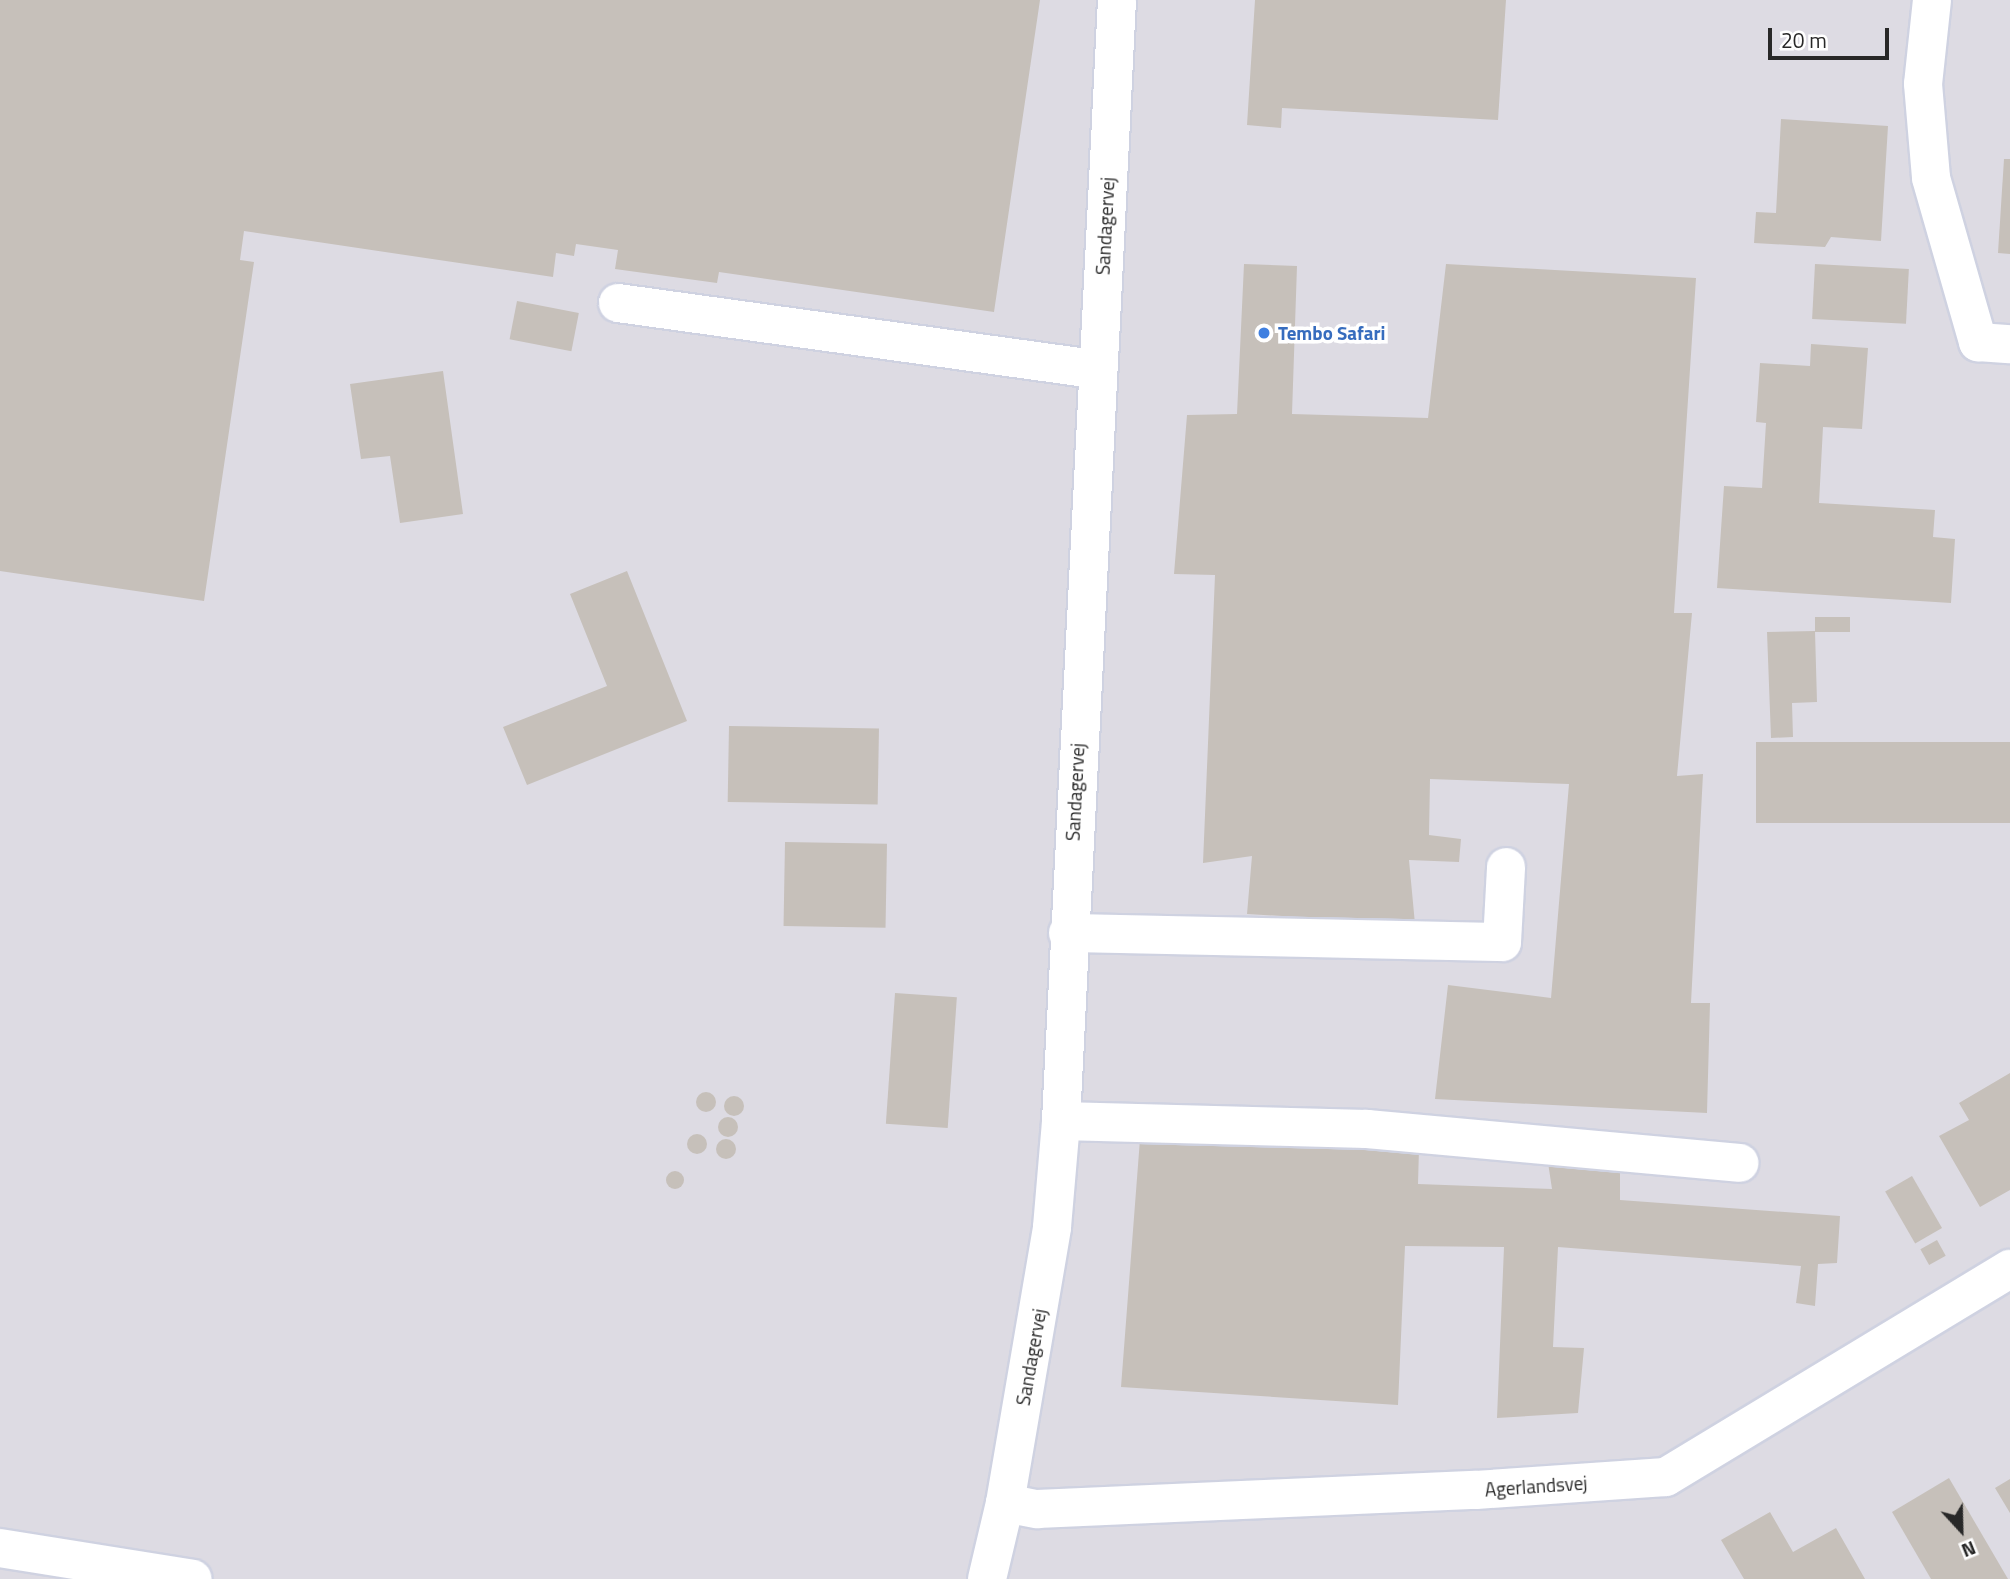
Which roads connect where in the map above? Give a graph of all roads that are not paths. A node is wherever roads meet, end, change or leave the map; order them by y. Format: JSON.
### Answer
{"nodes":[{"id":1,"x":1117,"y":0,"type":"edge"},
{"id":2,"x":1932,"y":0,"type":"edge"},
{"id":3,"x":618,"y":303,"type":"dead end"},
{"id":4,"x":2010,"y":344,"type":"edge"},
{"id":5,"x":1098,"y":370,"type":"junction"},
{"id":6,"x":1506,"y":867,"type":"dead end"},
{"id":7,"x":1068,"y":933,"type":"junction"},
{"id":8,"x":1060,"y":1121,"type":"junction"},
{"id":9,"x":1739,"y":1163,"type":"dead end"},
{"id":10,"x":2010,"y":1269,"type":"edge"},
{"id":11,"x":1005,"y":1503,"type":"junction"},
{"id":12,"x":0,"y":1548,"type":"edge"},
{"id":13,"x":193,"y":1579,"type":"edge"},
{"id":14,"x":987,"y":1579,"type":"edge"}],
"edges":[{"from":1,"to":5,"type":"street","name":"Sandagervej"},
{"from":2,"to":4,"type":"street"},
{"from":3,"to":5,"type":"street"},
{"from":5,"to":7,"type":"street","name":"Sandagervej"},
{"from":6,"to":7,"type":"street"},
{"from":7,"to":8,"type":"street","name":"Sandagervej"},
{"from":8,"to":9,"type":"street"},
{"from":8,"to":11,"type":"street","name":"Sandagervej"},
{"from":10,"to":11,"type":"street","name":"Agerlandsvej"},
{"from":11,"to":14,"type":"street","name":"Sandagervej"},
{"from":12,"to":13,"type":"street"}]}
